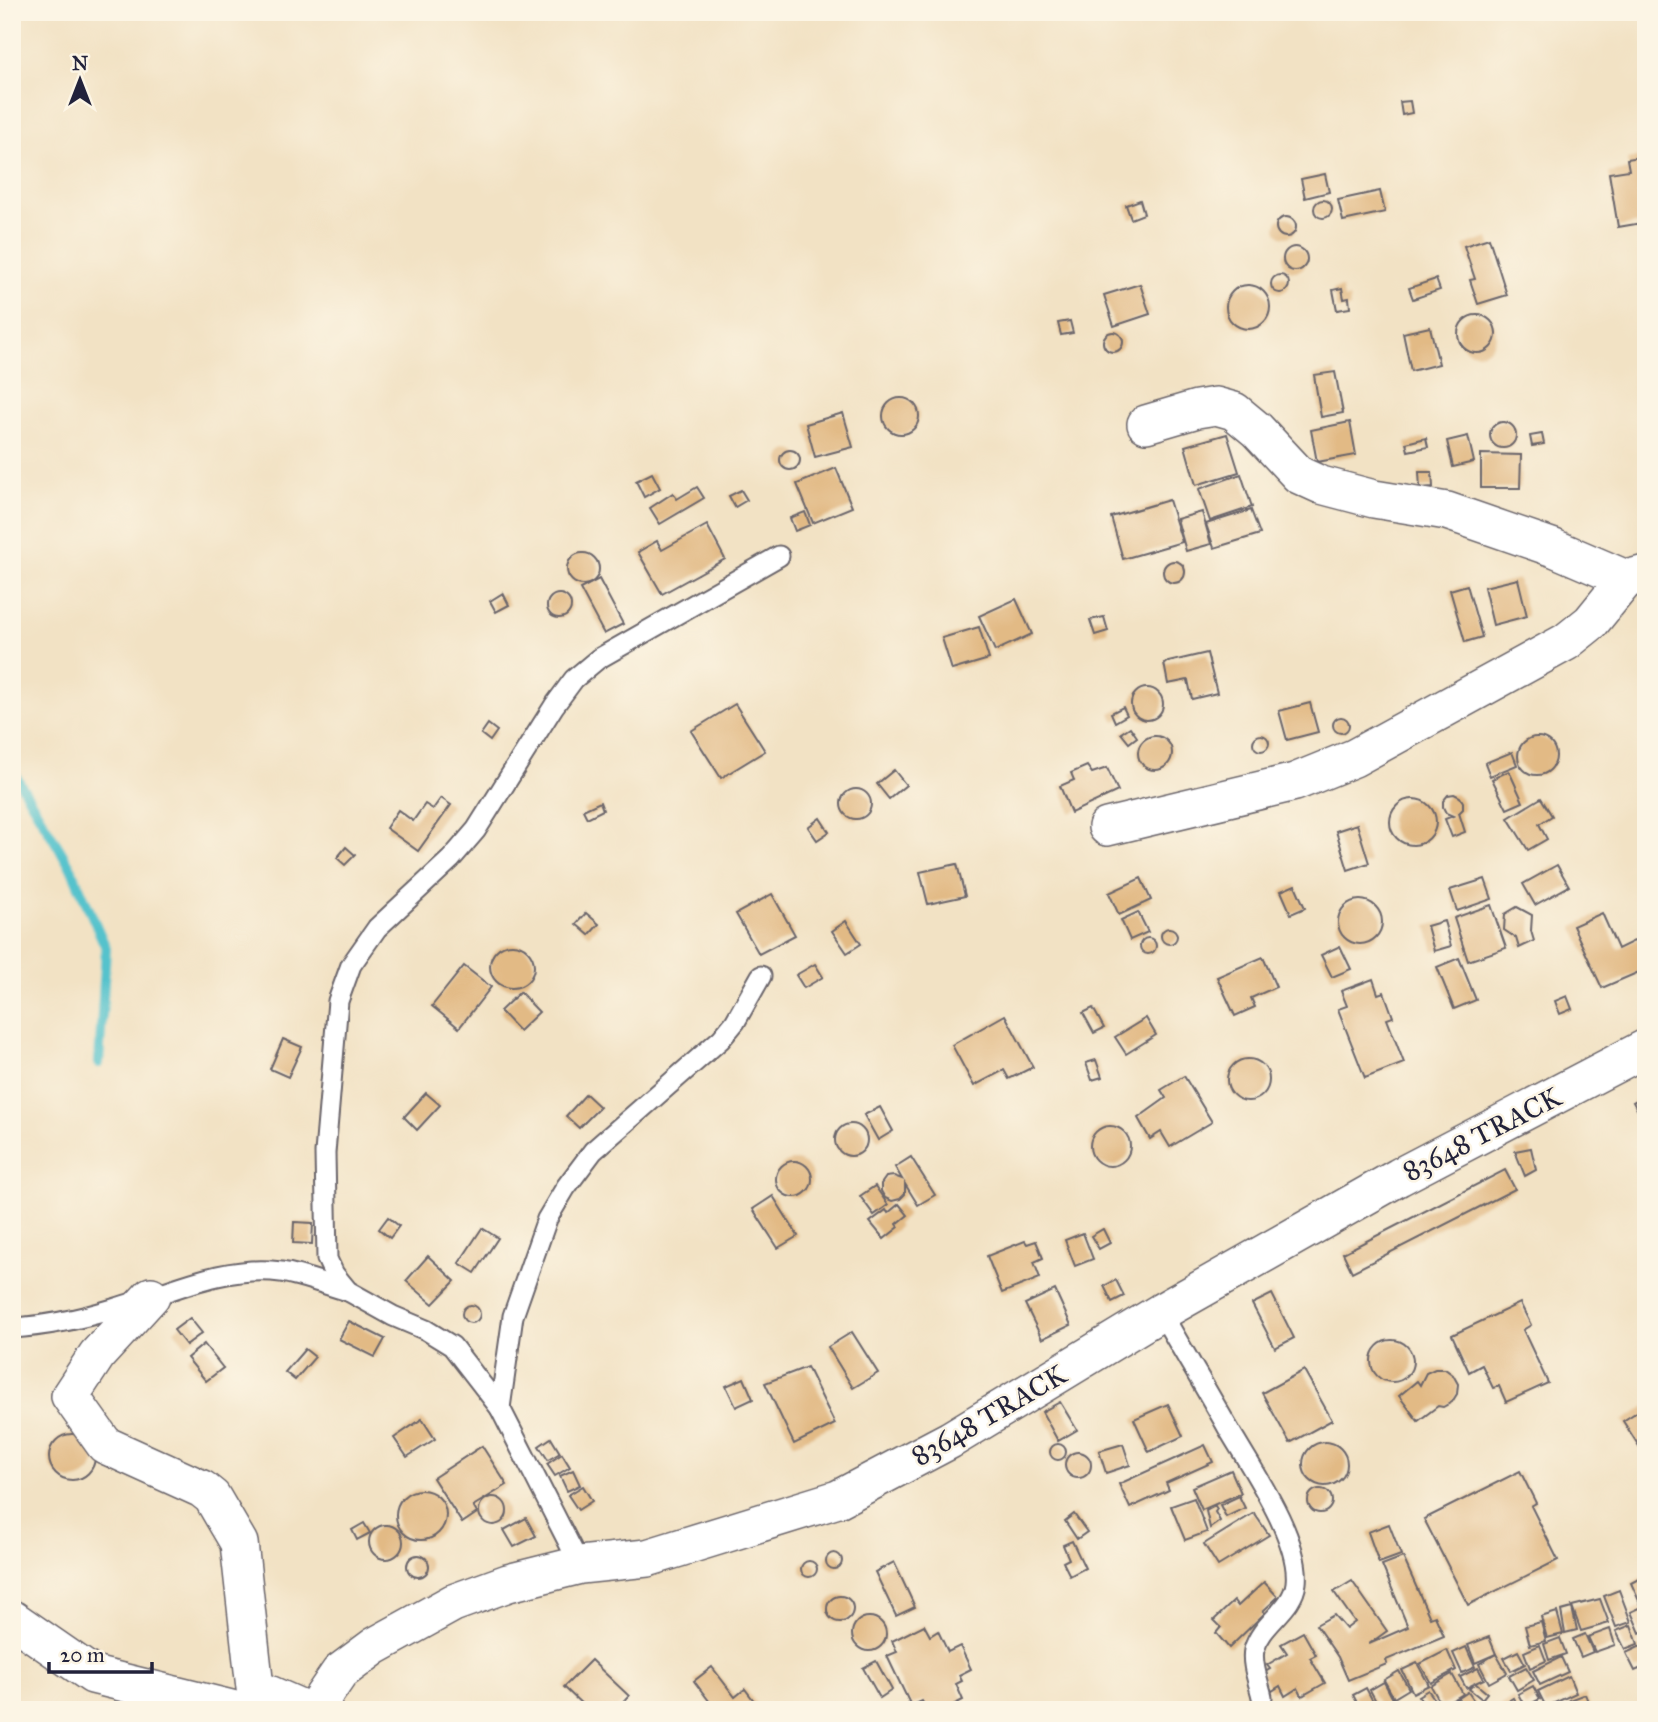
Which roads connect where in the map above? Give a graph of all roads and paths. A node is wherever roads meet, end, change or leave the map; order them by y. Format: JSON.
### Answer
{"nodes":[{"id":1,"x":1146,"y":424,"type":"dead end"},
{"id":2,"x":779,"y":556,"type":"dead end"},
{"id":3,"x":1636,"y":576,"type":"edge"},
{"id":4,"x":1107,"y":827,"type":"dead end"},
{"id":5,"x":761,"y":976,"type":"dead end"},
{"id":6,"x":1646,"y":1048,"type":"edge"},
{"id":7,"x":348,"y":1292,"type":"junction"},
{"id":8,"x":151,"y":1296,"type":"junction"},
{"id":9,"x":1161,"y":1312,"type":"junction"},
{"id":10,"x":12,"y":1328,"type":"edge"},
{"id":11,"x":500,"y":1408,"type":"junction"},
{"id":12,"x":580,"y":1565,"type":"junction"},
{"id":13,"x":12,"y":1619,"type":"edge"},
{"id":14,"x":1262,"y":1697,"type":"dead end"},
{"id":15,"x":235,"y":1710,"type":"edge"},
{"id":16,"x":305,"y":1710,"type":"edge"},
{"id":17,"x":314,"y":1710,"type":"edge"}],
"edges":[{"from":1,"to":3,"type":"street"},
{"from":2,"to":7,"type":"lane"},
{"from":3,"to":4,"type":"street"},
{"from":5,"to":11,"type":"lane"},
{"from":6,"to":9,"type":"street","name":"83648 TRACK"},
{"from":7,"to":8,"type":"lane"},
{"from":7,"to":11,"type":"lane"},
{"from":8,"to":10,"type":"lane"},
{"from":8,"to":16,"type":"street"},
{"from":9,"to":12,"type":"street","name":"83648 TRACK"},
{"from":9,"to":14,"type":"lane"},
{"from":11,"to":12,"type":"lane"},
{"from":12,"to":17,"type":"street","name":"83648 TRACK"},
{"from":13,"to":15,"type":"street"}]}
